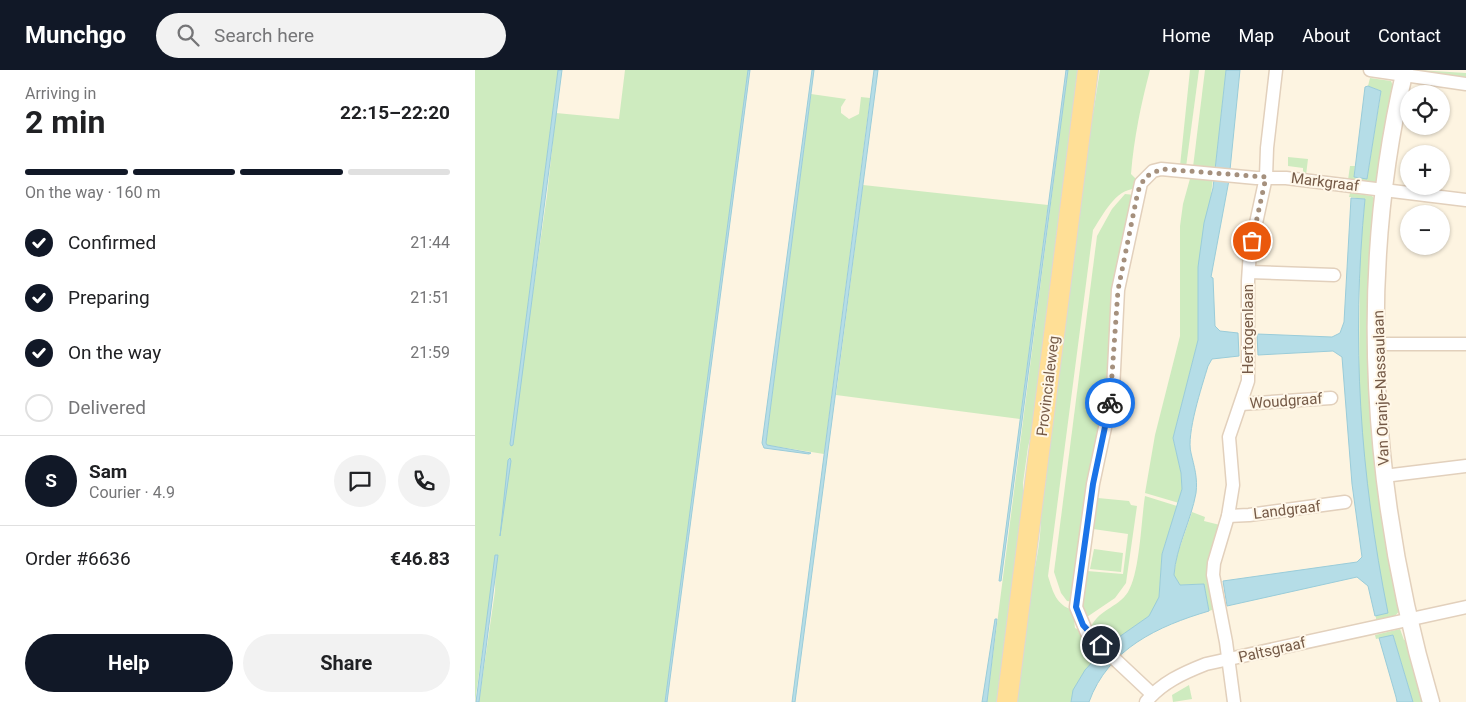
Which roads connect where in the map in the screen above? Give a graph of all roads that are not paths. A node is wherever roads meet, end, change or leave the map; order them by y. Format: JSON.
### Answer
{"nodes":[{"id":1,"x":1088,"y":70,"type":"edge"},
{"id":2,"x":1276,"y":70,"type":"edge"},
{"id":3,"x":1370,"y":70,"type":"edge"},
{"id":4,"x":1404,"y":72,"type":"edge"},
{"id":5,"x":1466,"y":84,"type":"edge"},
{"id":6,"x":1266,"y":177,"type":"junction"},
{"id":7,"x":1384,"y":189,"type":"junction"},
{"id":8,"x":1466,"y":200,"type":"edge"},
{"id":9,"x":1249,"y":272,"type":"junction"},
{"id":10,"x":1334,"y":275,"type":"dead end"},
{"id":11,"x":1377,"y":344,"type":"junction"},
{"id":12,"x":1466,"y":344,"type":"edge"},
{"id":13,"x":1331,"y":398,"type":"dead end"},
{"id":14,"x":1241,"y":404,"type":"junction"},
{"id":15,"x":1466,"y":466,"type":"edge"},
{"id":16,"x":1384,"y":476,"type":"junction"},
{"id":17,"x":1345,"y":502,"type":"dead end"},
{"id":18,"x":1228,"y":516,"type":"junction"},
{"id":19,"x":1466,"y":607,"type":"edge"},
{"id":20,"x":1409,"y":618,"type":"junction"},
{"id":21,"x":1229,"y":660,"type":"junction"},
{"id":22,"x":1149,"y":698,"type":"edge"},
{"id":23,"x":1007,"y":702,"type":"edge"},
{"id":24,"x":1234,"y":702,"type":"edge"},
{"id":25,"x":1431,"y":702,"type":"edge"}],
"edges":[{"from":1,"to":23,"type":"main road","name":"Provincialeweg"},
{"from":2,"to":6,"type":"street","name":"Hertogenlaan"},
{"from":3,"to":4,"type":"street"},
{"from":4,"to":5,"type":"street"},
{"from":4,"to":7,"type":"street","name":"Van Oranje-Nassaulaan"},
{"from":6,"to":7,"type":"street","name":"Markgraaf"},
{"from":6,"to":9,"type":"street","name":"Hertogenlaan"},
{"from":6,"to":22,"type":"street","name":"Markgraaf"},
{"from":7,"to":8,"type":"street","name":"Markgraaf"},
{"from":7,"to":11,"type":"street","name":"Van Oranje-Nassaulaan"},
{"from":9,"to":10,"type":"street"},
{"from":9,"to":14,"type":"street","name":"Hertogenlaan"},
{"from":11,"to":12,"type":"street"},
{"from":11,"to":16,"type":"street","name":"Van Oranje-Nassaulaan"},
{"from":13,"to":14,"type":"street","name":"Woudgraaf"},
{"from":14,"to":18,"type":"street","name":"Hertogenlaan"},
{"from":15,"to":16,"type":"street"},
{"from":16,"to":20,"type":"street","name":"Van Oranje-Nassaulaan"},
{"from":17,"to":18,"type":"street","name":"Landgraaf"},
{"from":18,"to":21,"type":"street","name":"Hertogenlaan"},
{"from":19,"to":20,"type":"street","name":"Paltsgraaf"},
{"from":20,"to":21,"type":"street","name":"Paltsgraaf"},
{"from":20,"to":25,"type":"street","name":"Van Oranje-Nassaulaan"},
{"from":21,"to":22,"type":"street","name":"Paltsgraaf"},
{"from":21,"to":24,"type":"street","name":"Hertogenlaan"}]}
